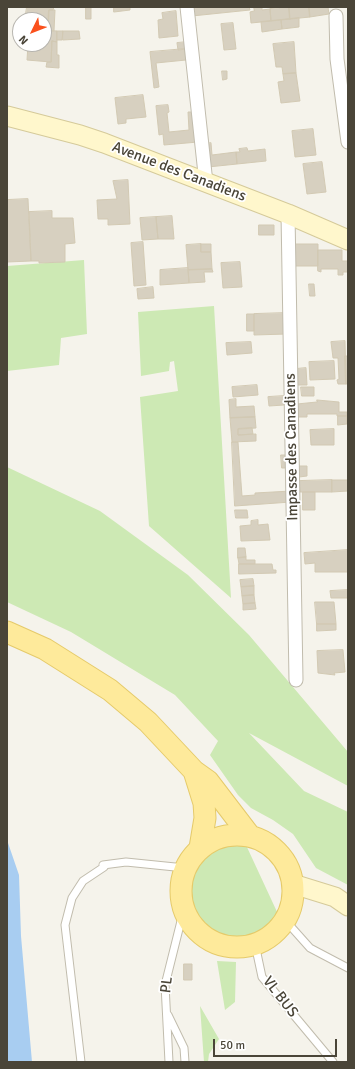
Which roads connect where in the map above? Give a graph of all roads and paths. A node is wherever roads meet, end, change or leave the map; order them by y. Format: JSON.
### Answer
{"nodes":[{"id":1,"x":187,"y":7,"type":"edge"},
{"id":2,"x":336,"y":16,"type":"dead end"},
{"id":3,"x":7,"y":116,"type":"edge"},
{"id":4,"x":348,"y":142,"type":"edge"},
{"id":5,"x":206,"y":182,"type":"junction"},
{"id":6,"x":288,"y":214,"type":"junction"},
{"id":7,"x":348,"y":240,"type":"edge"},
{"id":8,"x":7,"y":632,"type":"edge"},
{"id":9,"x":296,"y":680,"type":"dead end"},
{"id":10,"x":194,"y":771,"type":"junction"},
{"id":11,"x":250,"y":836,"type":"junction"},
{"id":12,"x":200,"y":848,"type":"junction"},
{"id":13,"x":185,"y":868,"type":"junction"},
{"id":14,"x":293,"y":884,"type":"junction"},
{"id":15,"x":348,"y":906,"type":"edge"},
{"id":16,"x":184,"y":909,"type":"junction"},
{"id":17,"x":285,"y":920,"type":"junction"},
{"id":18,"x":255,"y":944,"type":"junction"},
{"id":19,"x":348,"y":968,"type":"edge"},
{"id":20,"x":166,"y":1012,"type":"junction"},
{"id":21,"x":81,"y":1062,"type":"edge"},
{"id":22,"x":169,"y":1062,"type":"edge"},
{"id":23,"x":185,"y":1062,"type":"edge"},
{"id":24,"x":333,"y":1062,"type":"edge"}],
"edges":[{"from":1,"to":5,"type":"street"},
{"from":2,"to":4,"type":"street"},
{"from":3,"to":5,"type":"street","name":"Avenue des Canadiens"},
{"from":5,"to":6,"type":"street","name":"Avenue des Canadiens"},
{"from":6,"to":7,"type":"street","name":"Avenue des Canadiens"},
{"from":6,"to":9,"type":"street","name":"Impasse des Canadiens"},
{"from":8,"to":10,"type":"main road"},
{"from":10,"to":11,"type":"main road"},
{"from":10,"to":12,"type":"main road"},
{"from":11,"to":12,"type":"main road"},
{"from":11,"to":14,"type":"main road"},
{"from":12,"to":13,"type":"main road"},
{"from":13,"to":16,"type":"main road"},
{"from":13,"to":21,"type":"lane"},
{"from":14,"to":15,"type":"street"},
{"from":14,"to":17,"type":"main road"},
{"from":16,"to":18,"type":"main road"},
{"from":16,"to":20,"type":"lane","name":"PL"},
{"from":17,"to":18,"type":"main road"},
{"from":17,"to":19,"type":"lane"},
{"from":18,"to":24,"type":"lane","name":"VL BUS"},
{"from":20,"to":22,"type":"lane","name":"PL"},
{"from":20,"to":23,"type":"lane"}]}
